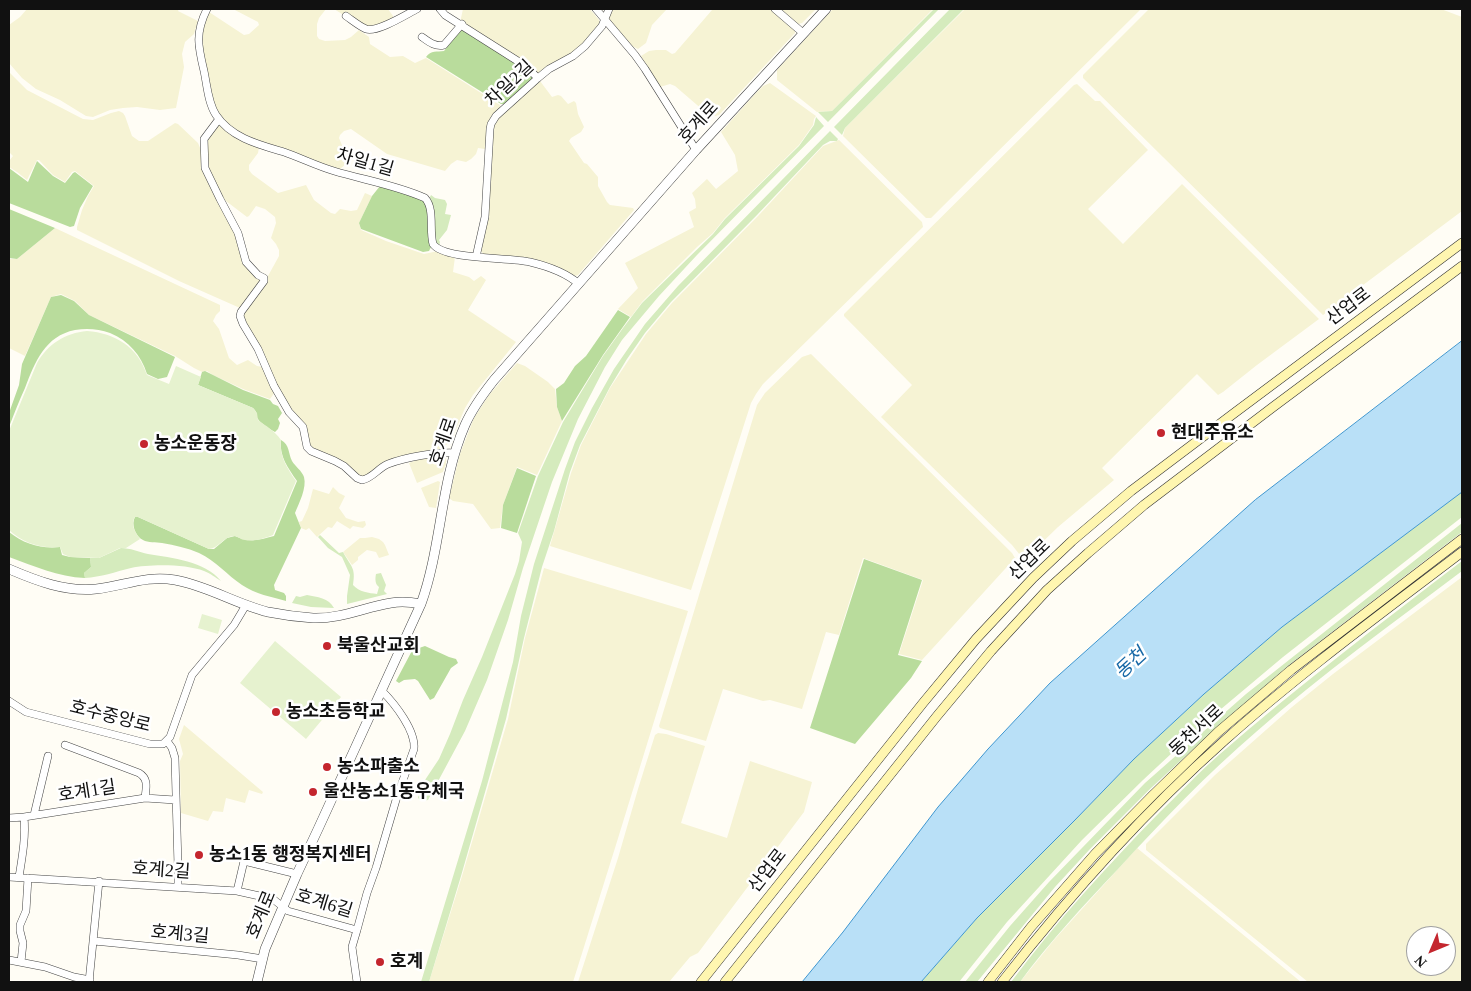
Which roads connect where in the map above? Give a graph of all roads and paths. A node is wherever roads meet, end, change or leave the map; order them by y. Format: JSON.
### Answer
{"nodes":[{"id":1,"x":207,"y":9,"type":"edge"},
{"id":2,"x":418,"y":9,"type":"edge"},
{"id":3,"x":440,"y":9,"type":"edge"},
{"id":4,"x":596,"y":9,"type":"edge"},
{"id":5,"x":609,"y":9,"type":"edge"},
{"id":6,"x":775,"y":9,"type":"edge"},
{"id":7,"x":826,"y":9,"type":"edge"},
{"id":8,"x":346,"y":16,"type":"dead end"},
{"id":9,"x":605,"y":19,"type":"junction"},
{"id":10,"x":462,"y":24,"type":"junction"},
{"id":11,"x":803,"y":33,"type":"junction"},
{"id":12,"x":422,"y":37,"type":"dead end"},
{"id":13,"x":538,"y":78,"type":"junction"},
{"id":14,"x":219,"y":119,"type":"junction"},
{"id":15,"x":696,"y":150,"type":"junction"},
{"id":16,"x":1462,"y":243,"type":"edge"},
{"id":17,"x":476,"y":257,"type":"junction"},
{"id":18,"x":1462,"y":266,"type":"edge"},
{"id":19,"x":578,"y":284,"type":"junction"},
{"id":20,"x":455,"y":453,"type":"junction"},
{"id":21,"x":1462,"y":539,"type":"edge"},
{"id":22,"x":1462,"y":552,"type":"edge"},
{"id":23,"x":9,"y":569,"type":"edge"},
{"id":24,"x":21,"y":574,"type":"junction"},
{"id":25,"x":9,"y":575,"type":"edge"},
{"id":26,"x":421,"y":604,"type":"junction"},
{"id":27,"x":246,"y":605,"type":"junction"},
{"id":28,"x":382,"y":691,"type":"junction"},
{"id":29,"x":9,"y":702,"type":"edge"},
{"id":30,"x":167,"y":741,"type":"junction"},
{"id":31,"x":65,"y":744,"type":"dead end"},
{"id":32,"x":48,"y":756,"type":"dead end"},
{"id":33,"x":145,"y":798,"type":"junction"},
{"id":34,"x":175,"y":800,"type":"junction"},
{"id":35,"x":34,"y":815,"type":"junction"},
{"id":36,"x":24,"y":817,"type":"junction"},
{"id":37,"x":9,"y":818,"type":"edge"},
{"id":38,"x":296,"y":874,"type":"junction"},
{"id":39,"x":9,"y":876,"type":"edge"},
{"id":40,"x":19,"y":877,"type":"junction"},
{"id":41,"x":28,"y":878,"type":"junction"},
{"id":42,"x":99,"y":881,"type":"junction"},
{"id":43,"x":178,"y":887,"type":"junction"},
{"id":44,"x":237,"y":891,"type":"junction"},
{"id":45,"x":283,"y":907,"type":"junction"},
{"id":46,"x":357,"y":930,"type":"junction"},
{"id":47,"x":94,"y":941,"type":"junction"},
{"id":48,"x":262,"y":959,"type":"junction"},
{"id":49,"x":9,"y":960,"type":"edge"},
{"id":50,"x":21,"y":962,"type":"junction"},
{"id":51,"x":90,"y":981,"type":"edge"},
{"id":52,"x":257,"y":982,"type":"edge"},
{"id":53,"x":356,"y":982,"type":"edge"},
{"id":54,"x":701,"y":982,"type":"edge"},
{"id":55,"x":725,"y":982,"type":"edge"},
{"id":56,"x":988,"y":982,"type":"edge"},
{"id":57,"x":1002,"y":982,"type":"edge"}],
"edges":[{"from":1,"to":14,"type":"street","name":"차일1길"},
{"from":2,"to":8,"type":"street"},
{"from":3,"to":10,"type":"street"},
{"from":4,"to":9,"type":"street"},
{"from":5,"to":9,"type":"street","name":"차일2길"},
{"from":6,"to":11,"type":"street"},
{"from":7,"to":11,"type":"street","name":"호계로"},
{"from":9,"to":13,"type":"street","name":"차일2길"},
{"from":9,"to":15,"type":"street"},
{"from":10,"to":12,"type":"street"},
{"from":10,"to":13,"type":"street"},
{"from":11,"to":15,"type":"street","name":"호계로"},
{"from":13,"to":17,"type":"street","name":"차일2길"},
{"from":14,"to":17,"type":"street","name":"차일1길"},
{"from":14,"to":20,"type":"street"},
{"from":15,"to":19,"type":"street","name":"호계로"},
{"from":16,"to":54,"type":"main road","name":"산업로"},
{"from":17,"to":19,"type":"street","name":"차일1길"},
{"from":18,"to":55,"type":"main road","name":"산업로"},
{"from":19,"to":20,"type":"street","name":"호계로"},
{"from":20,"to":26,"type":"street","name":"호계로"},
{"from":21,"to":56,"type":"main road","name":"동천서로"},
{"from":22,"to":57,"type":"main road","name":"동천서로"},
{"from":23,"to":24,"type":"street"},
{"from":24,"to":25,"type":"street"},
{"from":24,"to":27,"type":"street"},
{"from":26,"to":27,"type":"street"},
{"from":26,"to":28,"type":"street","name":"호계로"},
{"from":27,"to":30,"type":"street","name":"호수중앙로"},
{"from":28,"to":38,"type":"street","name":"호계로"},
{"from":28,"to":46,"type":"street","name":"호계6길"},
{"from":29,"to":30,"type":"street","name":"호수중앙로"},
{"from":30,"to":34,"type":"street"},
{"from":31,"to":33,"type":"street","name":"호계1길"},
{"from":32,"to":35,"type":"street","name":"호계1길"},
{"from":33,"to":34,"type":"street","name":"호계1길"},
{"from":33,"to":35,"type":"street","name":"호계1길"},
{"from":34,"to":43,"type":"street"},
{"from":35,"to":36,"type":"street","name":"호계1길"},
{"from":36,"to":37,"type":"street","name":"호계1길"},
{"from":36,"to":40,"type":"street"},
{"from":38,"to":44,"type":"street"},
{"from":38,"to":45,"type":"street","name":"호계로"},
{"from":39,"to":40,"type":"street","name":"호계2길"},
{"from":40,"to":41,"type":"street","name":"호계2길"},
{"from":41,"to":42,"type":"street","name":"호계2길"},
{"from":41,"to":50,"type":"street"},
{"from":42,"to":43,"type":"street","name":"호계2길"},
{"from":42,"to":47,"type":"street"},
{"from":43,"to":44,"type":"street","name":"호계2길"},
{"from":44,"to":45,"type":"street","name":"호계2길"},
{"from":45,"to":46,"type":"street","name":"호계6길"},
{"from":45,"to":48,"type":"street","name":"호계로"},
{"from":46,"to":53,"type":"street","name":"호계6길"},
{"from":47,"to":48,"type":"street","name":"호계3길"},
{"from":47,"to":51,"type":"street"},
{"from":48,"to":52,"type":"street","name":"호계로"},
{"from":49,"to":50,"type":"street"},
{"from":50,"to":51,"type":"street"}]}
